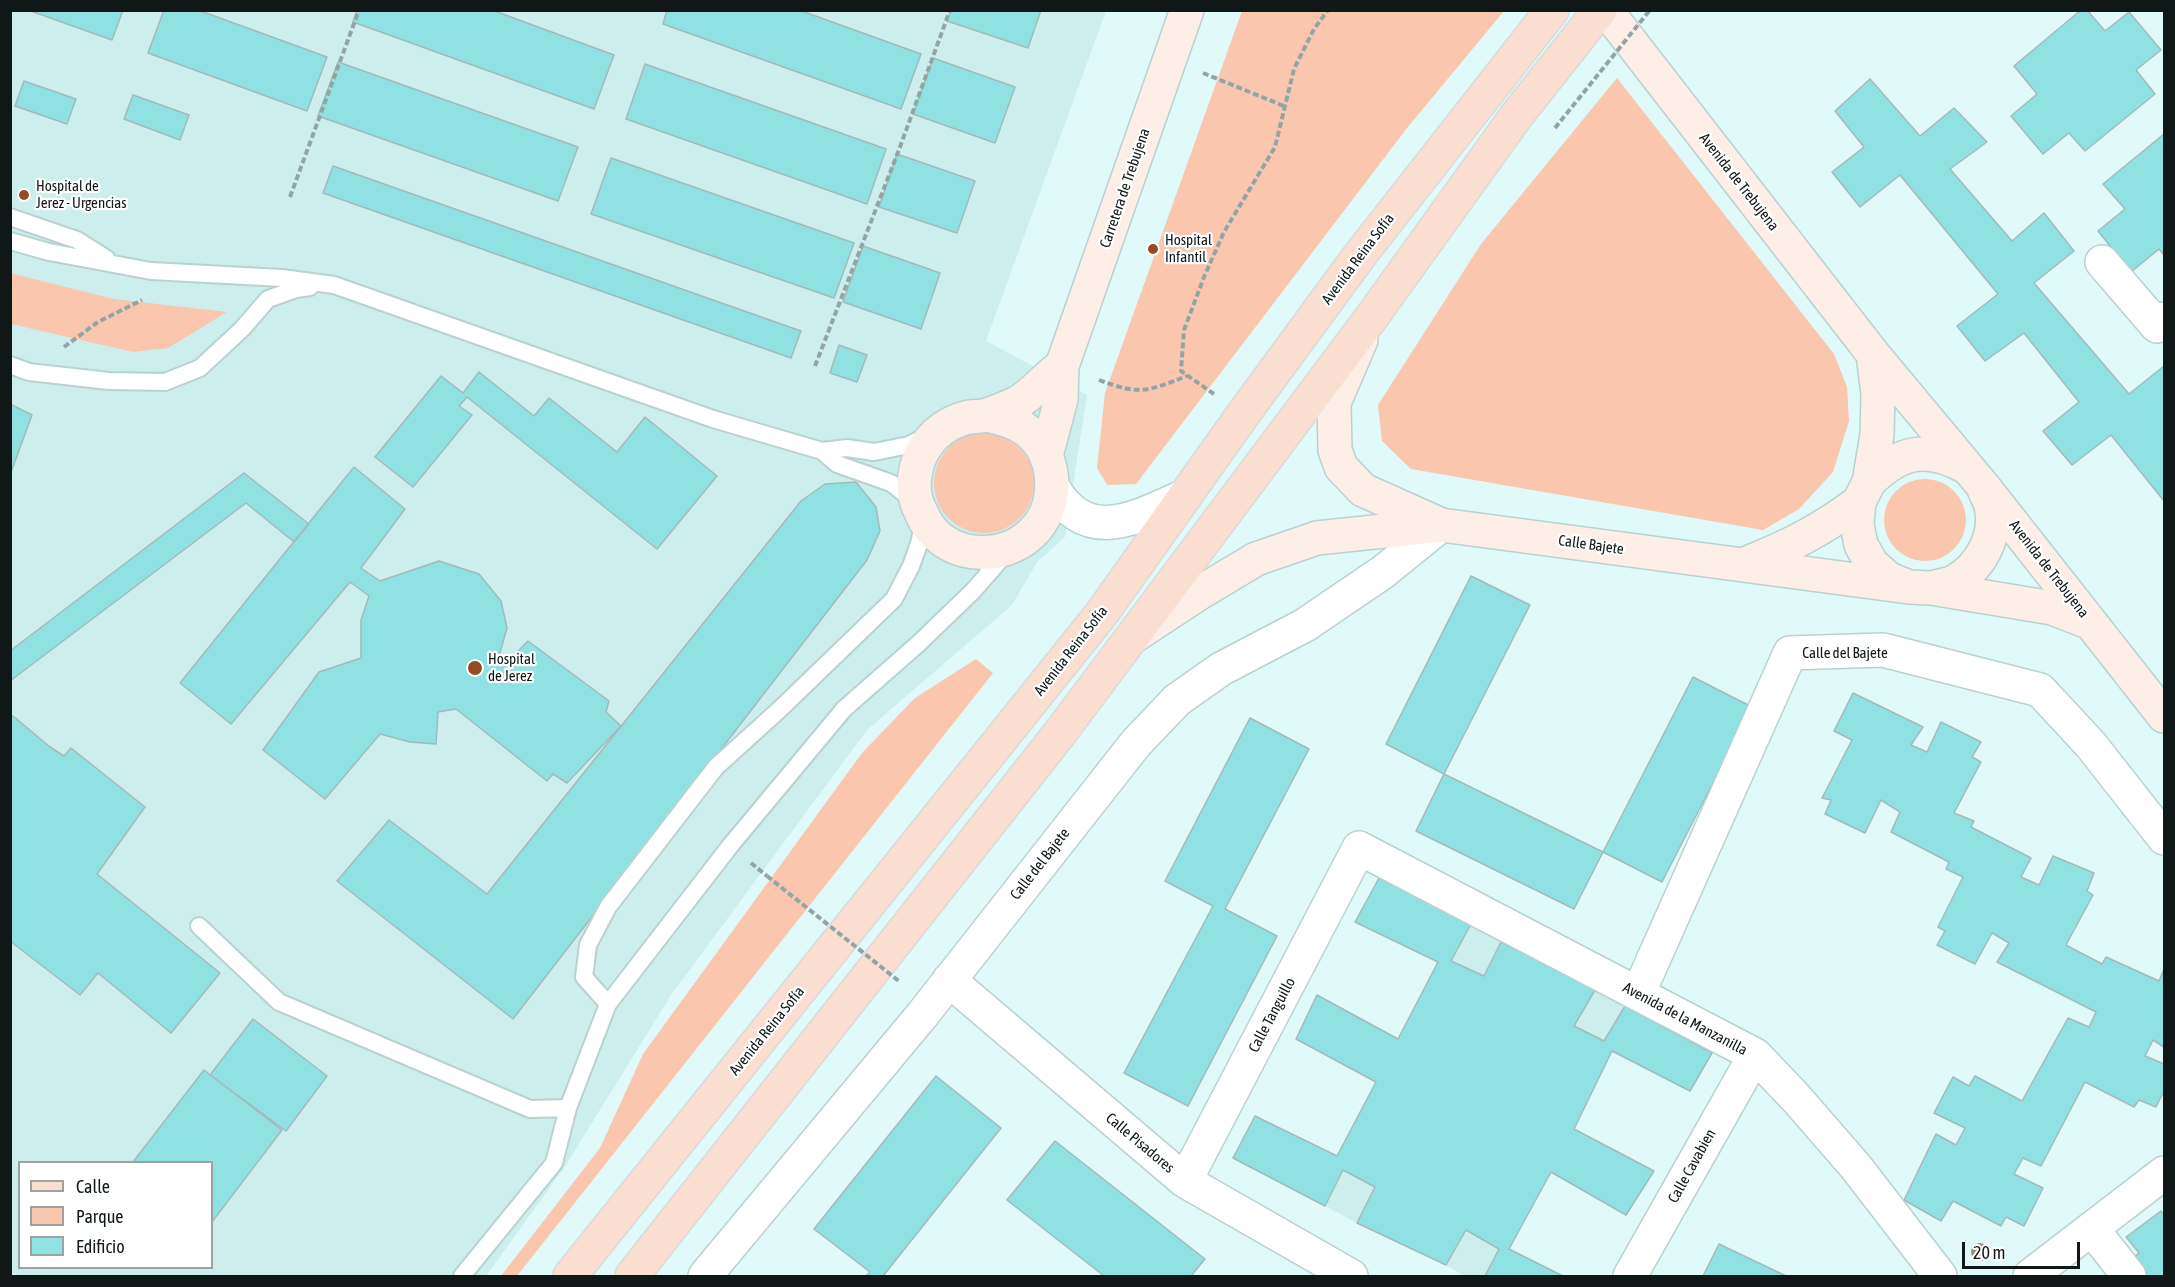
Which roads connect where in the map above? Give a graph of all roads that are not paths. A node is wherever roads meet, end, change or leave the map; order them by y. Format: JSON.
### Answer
{"nodes":[{"id":1,"x":1187,"y":10,"type":"edge"},
{"id":2,"x":1552,"y":10,"type":"edge"},
{"id":3,"x":1600,"y":10,"type":"edge"},
{"id":4,"x":1605,"y":10,"type":"edge"},
{"id":5,"x":10,"y":217,"type":"edge"},
{"id":6,"x":10,"y":241,"type":"edge"},
{"id":7,"x":2102,"y":262,"type":"dead end"},
{"id":8,"x":115,"y":264,"type":"junction"},
{"id":9,"x":334,"y":285,"type":"junction"},
{"id":10,"x":1371,"y":318,"type":"junction"},
{"id":11,"x":2164,"y":319,"type":"edge"},
{"id":12,"x":1873,"y":354,"type":"junction"},
{"id":13,"x":10,"y":365,"type":"edge"},
{"id":14,"x":1062,"y":366,"type":"junction"},
{"id":15,"x":987,"y":415,"type":"junction"},
{"id":16,"x":944,"y":427,"type":"junction"},
{"id":17,"x":822,"y":451,"type":"junction"},
{"id":18,"x":1049,"y":471,"type":"junction"},
{"id":19,"x":1976,"y":477,"type":"junction"},
{"id":20,"x":1864,"y":492,"type":"junction"},
{"id":21,"x":1185,"y":496,"type":"junction"},
{"id":22,"x":921,"y":511,"type":"junction"},
{"id":23,"x":1441,"y":525,"type":"junction"},
{"id":24,"x":1013,"y":546,"type":"junction"},
{"id":25,"x":1742,"y":565,"type":"junction"},
{"id":26,"x":1920,"y":588,"type":"junction"},
{"id":27,"x":2092,"y":624,"type":"junction"},
{"id":28,"x":1133,"y":637,"type":"junction"},
{"id":29,"x":2164,"y":716,"type":"edge"},
{"id":30,"x":2164,"y":838,"type":"edge"},
{"id":31,"x":1359,"y":848,"type":"joint"},
{"id":32,"x":199,"y":926,"type":"dead end"},
{"id":33,"x":949,"y":980,"type":"junction"},
{"id":34,"x":1638,"y":994,"type":"junction"},
{"id":35,"x":608,"y":1004,"type":"junction"},
{"id":36,"x":1755,"y":1055,"type":"junction"},
{"id":37,"x":568,"y":1108,"type":"junction"},
{"id":38,"x":2164,"y":1173,"type":"edge"},
{"id":39,"x":1185,"y":1181,"type":"junction"},
{"id":40,"x":2092,"y":1229,"type":"junction"},
{"id":41,"x":462,"y":1276,"type":"edge"},
{"id":42,"x":570,"y":1276,"type":"edge"},
{"id":43,"x":632,"y":1276,"type":"edge"},
{"id":44,"x":705,"y":1276,"type":"edge"},
{"id":45,"x":1351,"y":1276,"type":"edge"},
{"id":46,"x":1630,"y":1276,"type":"edge"},
{"id":47,"x":1940,"y":1276,"type":"edge"},
{"id":48,"x":2030,"y":1276,"type":"edge"},
{"id":49,"x":2129,"y":1276,"type":"edge"}],
"edges":[{"from":1,"to":14,"type":"main road","name":"Carretera de Trebujena"},
{"from":2,"to":21,"type":"main road","name":"Avenida Reina Sofía"},
{"from":3,"to":10,"type":"main road"},
{"from":4,"to":12,"type":"main road","name":"Avenida de Trebujena"},
{"from":5,"to":8,"type":"lane"},
{"from":6,"to":8,"type":"lane"},
{"from":7,"to":11,"type":"street"},
{"from":8,"to":9,"type":"lane"},
{"from":9,"to":13,"type":"lane"},
{"from":9,"to":17,"type":"lane"},
{"from":10,"to":23,"type":"main road"},
{"from":10,"to":28,"type":"main road"},
{"from":12,"to":19,"type":"main road","name":"Avenida de Trebujena"},
{"from":12,"to":20,"type":"main road","name":"Avenida de Trebujena"},
{"from":14,"to":15,"type":"main road","name":"Carretera de Trebujena"},
{"from":14,"to":18,"type":"main road","name":"Carretera de Trebujena"},
{"from":15,"to":16,"type":"main road","name":"Carretera de Trebujena"},
{"from":15,"to":18,"type":"main road","name":"Carretera de Trebujena"},
{"from":16,"to":17,"type":"lane"},
{"from":16,"to":22,"type":"main road","name":"Carretera de Trebujena"},
{"from":17,"to":22,"type":"lane"},
{"from":18,"to":21,"type":"street"},
{"from":18,"to":24,"type":"main road","name":"Carretera de Trebujena"},
{"from":19,"to":20,"type":"main road","name":"Avenida de Trebujena"},
{"from":19,"to":26,"type":"main road","name":"Avenida de Trebujena"},
{"from":19,"to":27,"type":"main road","name":"Avenida de Trebujena"},
{"from":20,"to":25,"type":"main road","name":"Calle Bajete"},
{"from":20,"to":26,"type":"main road","name":"Avenida de Trebujena"},
{"from":21,"to":42,"type":"main road","name":"Avenida Reina Sofía"},
{"from":22,"to":24,"type":"main road","name":"Carretera de Trebujena"},
{"from":22,"to":35,"type":"lane"},
{"from":23,"to":25,"type":"main road","name":"Calle Bajete"},
{"from":23,"to":28,"type":"main road"},
{"from":23,"to":33,"type":"street","name":"Calle del Bajete"},
{"from":24,"to":35,"type":"lane"},
{"from":25,"to":26,"type":"main road","name":"Calle Bajete"},
{"from":26,"to":27,"type":"main road","name":"Avenida de Trebujena"},
{"from":27,"to":29,"type":"main road","name":"Avenida de Trebujena"},
{"from":28,"to":43,"type":"main road"},
{"from":30,"to":34,"type":"street","name":"Calle del Bajete"},
{"from":31,"to":34,"type":"street","name":"Avenida de la Manzanilla"},
{"from":31,"to":39,"type":"street","name":"Calle Tanguillo"},
{"from":32,"to":37,"type":"lane"},
{"from":33,"to":39,"type":"street","name":"Calle Pisadores"},
{"from":33,"to":44,"type":"street","name":"Calle del Bajete"},
{"from":34,"to":36,"type":"street","name":"Avenida de la Manzanilla"},
{"from":35,"to":37,"type":"lane"},
{"from":36,"to":46,"type":"street","name":"Calle Cavabien"},
{"from":36,"to":47,"type":"street","name":"Avenida de la Manzanilla"},
{"from":37,"to":41,"type":"lane"},
{"from":38,"to":40,"type":"street"},
{"from":39,"to":45,"type":"street","name":"Calle Pisadores"},
{"from":40,"to":48,"type":"street"},
{"from":40,"to":49,"type":"street"}]}
